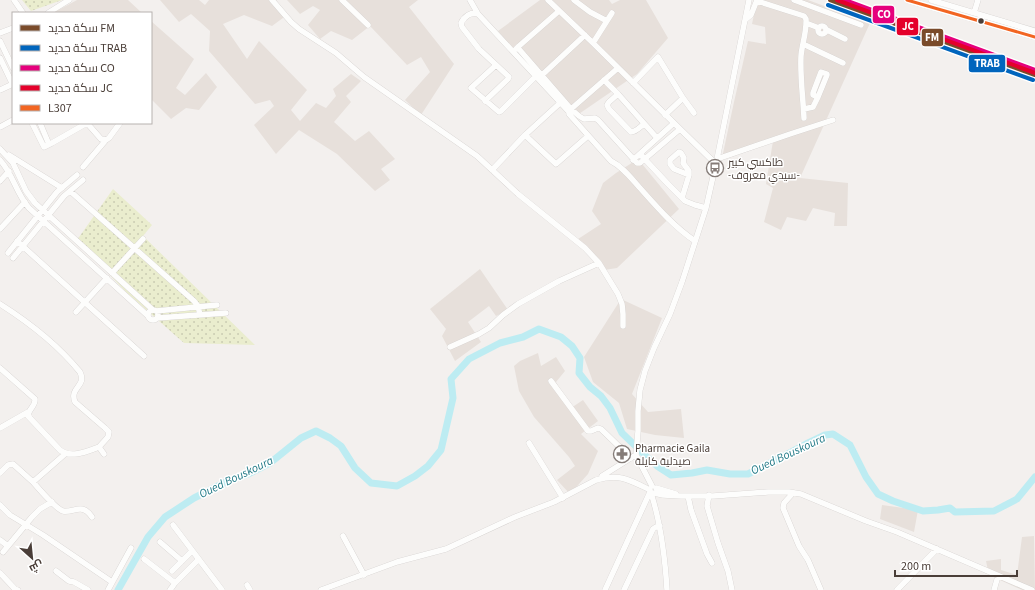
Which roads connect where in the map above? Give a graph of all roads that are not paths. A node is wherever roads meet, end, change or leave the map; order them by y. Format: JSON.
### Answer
{"nodes":[{"id":1,"x":14,"y":0,"type":"edge"},
{"id":2,"x":69,"y":0,"type":"edge"},
{"id":3,"x":272,"y":0,"type":"edge"},
{"id":4,"x":342,"y":0,"type":"edge"},
{"id":5,"x":470,"y":0,"type":"edge"},
{"id":6,"x":549,"y":0,"type":"edge"},
{"id":7,"x":574,"y":0,"type":"edge"},
{"id":8,"x":749,"y":0,"type":"edge"},
{"id":9,"x":757,"y":0,"type":"edge"},
{"id":10,"x":794,"y":0,"type":"edge"},
{"id":11,"x":907,"y":0,"type":"edge"},
{"id":12,"x":931,"y":0,"type":"edge"},
{"id":13,"x":978,"y":0,"type":"edge"},
{"id":14,"x":945,"y":2,"type":"edge"},
{"id":15,"x":559,"y":11,"type":"junction"},
{"id":16,"x":22,"y":12,"type":"edge"},
{"id":17,"x":50,"y":12,"type":"edge"},
{"id":18,"x":612,"y":12,"type":"dead end"},
{"id":19,"x":974,"y":13,"type":"junction"},
{"id":20,"x":478,"y":14,"type":"junction"},
{"id":21,"x":746,"y":19,"type":"junction"},
{"id":22,"x":607,"y":21,"type":"junction"},
{"id":23,"x":806,"y":23,"type":"junction"},
{"id":24,"x":368,"y":25,"type":"dead end"},
{"id":25,"x":861,"y":25,"type":"dead end"},
{"id":26,"x":12,"y":28,"type":"edge"},
{"id":27,"x":1,"y":31,"type":"edge"},
{"id":28,"x":1035,"y":31,"type":"edge"},
{"id":29,"x":584,"y":35,"type":"junction"},
{"id":30,"x":1035,"y":37,"type":"edge"},
{"id":31,"x":845,"y":39,"type":"dead end"},
{"id":32,"x":0,"y":41,"type":"edge"},
{"id":33,"x":594,"y":43,"type":"junction"},
{"id":34,"x":803,"y":44,"type":"junction"},
{"id":35,"x":518,"y":48,"type":"junction"},
{"id":36,"x":513,"y":52,"type":"junction"},
{"id":37,"x":0,"y":58,"type":"edge"},
{"id":38,"x":843,"y":63,"type":"dead end"},
{"id":39,"x":496,"y":65,"type":"junction"},
{"id":40,"x":12,"y":66,"type":"edge"},
{"id":41,"x":618,"y":68,"type":"junction"},
{"id":42,"x":542,"y":75,"type":"junction"},
{"id":43,"x":535,"y":77,"type":"junction"},
{"id":44,"x":604,"y":80,"type":"junction"},
{"id":45,"x":12,"y":82,"type":"edge"},
{"id":46,"x":633,"y":83,"type":"junction"},
{"id":47,"x":12,"y":84,"type":"edge"},
{"id":48,"x":0,"y":90,"type":"edge"},
{"id":49,"x":618,"y":94,"type":"junction"},
{"id":50,"x":818,"y":97,"type":"dead end"},
{"id":51,"x":683,"y":98,"type":"junction"},
{"id":52,"x":560,"y":100,"type":"junction"},
{"id":53,"x":485,"y":101,"type":"junction"},
{"id":54,"x":804,"y":109,"type":"junction"},
{"id":55,"x":570,"y":110,"type":"junction"},
{"id":56,"x":694,"y":113,"type":"dead end"},
{"id":57,"x":665,"y":115,"type":"junction"},
{"id":58,"x":804,"y":118,"type":"dead end"},
{"id":59,"x":833,"y":120,"type":"dead end"},
{"id":60,"x":12,"y":121,"type":"edge"},
{"id":61,"x":674,"y":123,"type":"junction"},
{"id":62,"x":33,"y":124,"type":"edge"},
{"id":63,"x":40,"y":124,"type":"edge"},
{"id":64,"x":85,"y":124,"type":"edge"},
{"id":65,"x":88,"y":124,"type":"edge"},
{"id":66,"x":119,"y":124,"type":"edge"},
{"id":67,"x":644,"y":124,"type":"junction"},
{"id":68,"x":0,"y":127,"type":"edge"},
{"id":69,"x":680,"y":129,"type":"junction"},
{"id":70,"x":525,"y":135,"type":"junction"},
{"id":71,"x":588,"y":136,"type":"junction"},
{"id":72,"x":657,"y":138,"type":"junction"},
{"id":73,"x":44,"y":140,"type":"junction"},
{"id":74,"x":106,"y":140,"type":"junction"},
{"id":75,"x":2,"y":150,"type":"edge"},
{"id":76,"x":640,"y":154,"type":"junction"},
{"id":77,"x":645,"y":159,"type":"junction"},
{"id":78,"x":0,"y":160,"type":"edge"},
{"id":79,"x":633,"y":160,"type":"junction"},
{"id":80,"x":717,"y":161,"type":"junction"},
{"id":81,"x":13,"y":163,"type":"junction"},
{"id":82,"x":83,"y":167,"type":"dead end"},
{"id":83,"x":492,"y":170,"type":"junction"},
{"id":84,"x":8,"y":171,"type":"junction"},
{"id":85,"x":17,"y":171,"type":"junction"},
{"id":86,"x":77,"y":175,"type":"dead end"},
{"id":87,"x":689,"y":175,"type":"dead end"},
{"id":88,"x":83,"y":180,"type":"dead end"},
{"id":89,"x":0,"y":181,"type":"edge"},
{"id":90,"x":62,"y":188,"type":"junction"},
{"id":91,"x":70,"y":191,"type":"junction"},
{"id":92,"x":682,"y":198,"type":"junction"},
{"id":93,"x":24,"y":202,"type":"junction"},
{"id":94,"x":706,"y":208,"type":"junction"},
{"id":95,"x":43,"y":210,"type":"junction"},
{"id":96,"x":38,"y":216,"type":"junction"},
{"id":97,"x":49,"y":216,"type":"junction"},
{"id":98,"x":44,"y":221,"type":"junction"},
{"id":99,"x":0,"y":229,"type":"edge"},
{"id":100,"x":143,"y":239,"type":"dead end"},
{"id":101,"x":17,"y":241,"type":"junction"},
{"id":102,"x":696,"y":241,"type":"junction"},
{"id":103,"x":23,"y":246,"type":"junction"},
{"id":104,"x":135,"y":248,"type":"junction"},
{"id":105,"x":8,"y":253,"type":"dead end"},
{"id":106,"x":13,"y":258,"type":"dead end"},
{"id":107,"x":599,"y":263,"type":"junction"},
{"id":108,"x":112,"y":273,"type":"junction"},
{"id":109,"x":107,"y":278,"type":"junction"},
{"id":110,"x":85,"y":303,"type":"junction"},
{"id":111,"x":0,"y":304,"type":"edge"},
{"id":112,"x":217,"y":305,"type":"dead end"},
{"id":113,"x":208,"y":306,"type":"junction"},
{"id":114,"x":198,"y":307,"type":"junction"},
{"id":115,"x":154,"y":311,"type":"junction"},
{"id":116,"x":76,"y":312,"type":"dead end"},
{"id":117,"x":226,"y":313,"type":"dead end"},
{"id":118,"x":209,"y":314,"type":"junction"},
{"id":119,"x":148,"y":315,"type":"junction"},
{"id":120,"x":200,"y":315,"type":"junction"},
{"id":121,"x":157,"y":318,"type":"junction"},
{"id":122,"x":623,"y":326,"type":"dead end"},
{"id":123,"x":450,"y":347,"type":"dead end"},
{"id":124,"x":144,"y":356,"type":"dead end"},
{"id":125,"x":0,"y":368,"type":"edge"},
{"id":126,"x":551,"y":381,"type":"dead end"},
{"id":127,"x":28,"y":412,"type":"junction"},
{"id":128,"x":0,"y":428,"type":"edge"},
{"id":129,"x":528,"y":443,"type":"dead end"},
{"id":130,"x":99,"y":447,"type":"junction"},
{"id":131,"x":65,"y":454,"type":"junction"},
{"id":132,"x":104,"y":454,"type":"dead end"},
{"id":133,"x":633,"y":457,"type":"junction"},
{"id":134,"x":0,"y":473,"type":"edge"},
{"id":135,"x":596,"y":480,"type":"junction"},
{"id":136,"x":33,"y":482,"type":"junction"},
{"id":137,"x":652,"y":490,"type":"junction"},
{"id":138,"x":793,"y":493,"type":"junction"},
{"id":139,"x":688,"y":496,"type":"junction"},
{"id":140,"x":709,"y":496,"type":"junction"},
{"id":141,"x":563,"y":498,"type":"junction"},
{"id":142,"x":52,"y":502,"type":"junction"},
{"id":143,"x":0,"y":506,"type":"edge"},
{"id":144,"x":92,"y":517,"type":"dead end"},
{"id":145,"x":173,"y":525,"type":"dead end"},
{"id":146,"x":26,"y":526,"type":"junction"},
{"id":147,"x":660,"y":526,"type":"junction"},
{"id":148,"x":343,"y":536,"type":"dead end"},
{"id":149,"x":0,"y":540,"type":"edge"},
{"id":150,"x":160,"y":542,"type":"dead end"},
{"id":151,"x":8,"y":546,"type":"junction"},
{"id":152,"x":131,"y":548,"type":"dead end"},
{"id":153,"x":936,"y":549,"type":"junction"},
{"id":154,"x":192,"y":551,"type":"junction"},
{"id":155,"x":3,"y":552,"type":"dead end"},
{"id":156,"x":144,"y":559,"type":"dead end"},
{"id":157,"x":198,"y":560,"type":"junction"},
{"id":158,"x":182,"y":561,"type":"junction"},
{"id":159,"x":712,"y":563,"type":"dead end"},
{"id":160,"x":56,"y":571,"type":"dead end"},
{"id":161,"x":172,"y":571,"type":"dead end"},
{"id":162,"x":0,"y":573,"type":"edge"},
{"id":163,"x":364,"y":574,"type":"junction"},
{"id":164,"x":998,"y":576,"type":"junction"},
{"id":165,"x":112,"y":582,"type":"junction"},
{"id":166,"x":175,"y":583,"type":"junction"},
{"id":167,"x":18,"y":590,"type":"edge"},
{"id":168,"x":88,"y":590,"type":"edge"},
{"id":169,"x":108,"y":590,"type":"edge"},
{"id":170,"x":170,"y":590,"type":"edge"},
{"id":171,"x":222,"y":590,"type":"edge"},
{"id":172,"x":321,"y":590,"type":"edge"},
{"id":173,"x":605,"y":590,"type":"edge"},
{"id":174,"x":624,"y":590,"type":"edge"},
{"id":175,"x":667,"y":590,"type":"edge"},
{"id":176,"x":732,"y":590,"type":"edge"},
{"id":177,"x":821,"y":590,"type":"edge"},
{"id":178,"x":898,"y":590,"type":"edge"},
{"id":179,"x":994,"y":590,"type":"edge"},
{"id":180,"x":1032,"y":590,"type":"edge"}],
"edges":[{"from":1,"to":16,"type":"street"},
{"from":2,"to":17,"type":"street"},
{"from":3,"to":83,"type":"street"},
{"from":4,"to":24,"type":"street"},
{"from":5,"to":20,"type":"street"},
{"from":6,"to":15,"type":"street"},
{"from":7,"to":22,"type":"street"},
{"from":8,"to":21,"type":"street"},
{"from":9,"to":21,"type":"street"},
{"from":9,"to":23,"type":"street"},
{"from":10,"to":25,"type":"street"},
{"from":11,"to":30,"type":"street"},
{"from":12,"to":14,"type":"street"},
{"from":13,"to":19,"type":"street"},
{"from":14,"to":19,"type":"street"},
{"from":15,"to":29,"type":"street"},
{"from":15,"to":35,"type":"street"},
{"from":18,"to":22,"type":"street"},
{"from":19,"to":28,"type":"street"},
{"from":20,"to":36,"type":"street"},
{"from":20,"to":39,"type":"street"},
{"from":21,"to":80,"type":"street"},
{"from":22,"to":33,"type":"street"},
{"from":23,"to":31,"type":"street"},
{"from":23,"to":34,"type":"street"},
{"from":26,"to":27,"type":"street"},
{"from":29,"to":33,"type":"street"},
{"from":29,"to":42,"type":"street"},
{"from":32,"to":40,"type":"street"},
{"from":33,"to":41,"type":"street"},
{"from":34,"to":38,"type":"street"},
{"from":34,"to":54,"type":"street"},
{"from":35,"to":36,"type":"street"},
{"from":35,"to":42,"type":"street"},
{"from":36,"to":43,"type":"street"},
{"from":37,"to":45,"type":"street"},
{"from":39,"to":53,"type":"street"},
{"from":39,"to":53,"type":"street"},
{"from":41,"to":44,"type":"street"},
{"from":41,"to":46,"type":"street"},
{"from":42,"to":52,"type":"street"},
{"from":43,"to":52,"type":"street"},
{"from":43,"to":53,"type":"street"},
{"from":44,"to":49,"type":"street"},
{"from":44,"to":55,"type":"street"},
{"from":46,"to":51,"type":"street"},
{"from":46,"to":57,"type":"street"},
{"from":47,"to":48,"type":"street"},
{"from":49,"to":67,"type":"street"},
{"from":49,"to":67,"type":"street"},
{"from":50,"to":54,"type":"street"},
{"from":51,"to":56,"type":"street"},
{"from":51,"to":57,"type":"street"},
{"from":52,"to":55,"type":"street"},
{"from":52,"to":70,"type":"street"},
{"from":54,"to":58,"type":"street"},
{"from":55,"to":71,"type":"street"},
{"from":55,"to":79,"type":"street"},
{"from":57,"to":61,"type":"street"},
{"from":59,"to":80,"type":"street"},
{"from":60,"to":68,"type":"street"},
{"from":61,"to":69,"type":"street"},
{"from":61,"to":72,"type":"street"},
{"from":62,"to":73,"type":"street"},
{"from":63,"to":73,"type":"street"},
{"from":64,"to":73,"type":"street"},
{"from":65,"to":74,"type":"street"},
{"from":66,"to":74,"type":"street"},
{"from":67,"to":72,"type":"street"},
{"from":69,"to":77,"type":"street"},
{"from":69,"to":80,"type":"street"},
{"from":70,"to":71,"type":"street"},
{"from":70,"to":83,"type":"street"},
{"from":71,"to":102,"type":"street"},
{"from":72,"to":76,"type":"street"},
{"from":74,"to":82,"type":"street"},
{"from":75,"to":81,"type":"street"},
{"from":75,"to":90,"type":"street"},
{"from":76,"to":77,"type":"street"},
{"from":76,"to":79,"type":"street"},
{"from":77,"to":79,"type":"street"},
{"from":77,"to":92,"type":"street"},
{"from":78,"to":84,"type":"street"},
{"from":80,"to":94,"type":"street"},
{"from":81,"to":84,"type":"street"},
{"from":81,"to":85,"type":"street"},
{"from":83,"to":107,"type":"street"},
{"from":84,"to":85,"type":"street"},
{"from":84,"to":89,"type":"street"},
{"from":84,"to":93,"type":"street"},
{"from":85,"to":95,"type":"street"},
{"from":86,"to":90,"type":"street"},
{"from":87,"to":92,"type":"street"},
{"from":88,"to":91,"type":"street"},
{"from":90,"to":95,"type":"street"},
{"from":91,"to":97,"type":"street"},
{"from":91,"to":104,"type":"street"},
{"from":92,"to":94,"type":"street"},
{"from":93,"to":96,"type":"street"},
{"from":93,"to":99,"type":"street"},
{"from":94,"to":102,"type":"street"},
{"from":95,"to":96,"type":"street"},
{"from":95,"to":97,"type":"street"},
{"from":96,"to":98,"type":"street"},
{"from":96,"to":101,"type":"street"},
{"from":97,"to":98,"type":"street"},
{"from":97,"to":108,"type":"street"},
{"from":98,"to":103,"type":"street"},
{"from":98,"to":109,"type":"street"},
{"from":100,"to":104,"type":"street"},
{"from":101,"to":103,"type":"street"},
{"from":101,"to":105,"type":"street"},
{"from":102,"to":133,"type":"street"},
{"from":103,"to":106,"type":"street"},
{"from":103,"to":110,"type":"street"},
{"from":104,"to":108,"type":"street"},
{"from":104,"to":114,"type":"street"},
{"from":107,"to":122,"type":"street"},
{"from":107,"to":123,"type":"street"},
{"from":108,"to":115,"type":"street"},
{"from":109,"to":110,"type":"street"},
{"from":109,"to":119,"type":"street"},
{"from":110,"to":116,"type":"street"},
{"from":110,"to":124,"type":"street"},
{"from":111,"to":130,"type":"street"},
{"from":112,"to":113,"type":"street"},
{"from":113,"to":114,"type":"street"},
{"from":113,"to":118,"type":"street"},
{"from":114,"to":115,"type":"street"},
{"from":114,"to":120,"type":"street"},
{"from":115,"to":119,"type":"street"},
{"from":115,"to":121,"type":"street"},
{"from":117,"to":118,"type":"street"},
{"from":118,"to":120,"type":"street"},
{"from":119,"to":121,"type":"street"},
{"from":120,"to":121,"type":"street"},
{"from":125,"to":127,"type":"street"},
{"from":126,"to":133,"type":"street"},
{"from":127,"to":128,"type":"street"},
{"from":127,"to":131,"type":"street"},
{"from":129,"to":141,"type":"street"},
{"from":130,"to":131,"type":"street"},
{"from":130,"to":132,"type":"street"},
{"from":131,"to":136,"type":"street"},
{"from":133,"to":135,"type":"street"},
{"from":133,"to":137,"type":"street"},
{"from":134,"to":136,"type":"street"},
{"from":135,"to":137,"type":"street"},
{"from":135,"to":141,"type":"street"},
{"from":136,"to":142,"type":"street"},
{"from":137,"to":139,"type":"street"},
{"from":137,"to":147,"type":"street"},
{"from":137,"to":173,"type":"street"},
{"from":138,"to":140,"type":"street"},
{"from":138,"to":153,"type":"street"},
{"from":138,"to":177,"type":"street"},
{"from":139,"to":140,"type":"street"},
{"from":139,"to":159,"type":"street"},
{"from":140,"to":176,"type":"street"},
{"from":141,"to":163,"type":"street"},
{"from":142,"to":144,"type":"street"},
{"from":142,"to":146,"type":"street"},
{"from":143,"to":146,"type":"street"},
{"from":145,"to":154,"type":"street"},
{"from":146,"to":151,"type":"street"},
{"from":146,"to":165,"type":"street"},
{"from":147,"to":174,"type":"street"},
{"from":147,"to":175,"type":"street"},
{"from":148,"to":163,"type":"street"},
{"from":149,"to":151,"type":"street"},
{"from":150,"to":158,"type":"street"},
{"from":151,"to":155,"type":"street"},
{"from":152,"to":165,"type":"street"},
{"from":153,"to":164,"type":"street"},
{"from":153,"to":178,"type":"street"},
{"from":154,"to":157,"type":"street"},
{"from":154,"to":158,"type":"street"},
{"from":156,"to":166,"type":"street"},
{"from":157,"to":166,"type":"street"},
{"from":157,"to":171,"type":"street"},
{"from":158,"to":161,"type":"street"},
{"from":160,"to":168,"type":"street"},
{"from":162,"to":167,"type":"street"},
{"from":163,"to":172,"type":"street"},
{"from":164,"to":179,"type":"street"},
{"from":164,"to":180,"type":"street"},
{"from":165,"to":169,"type":"street"},
{"from":166,"to":170,"type":"street"}]}
